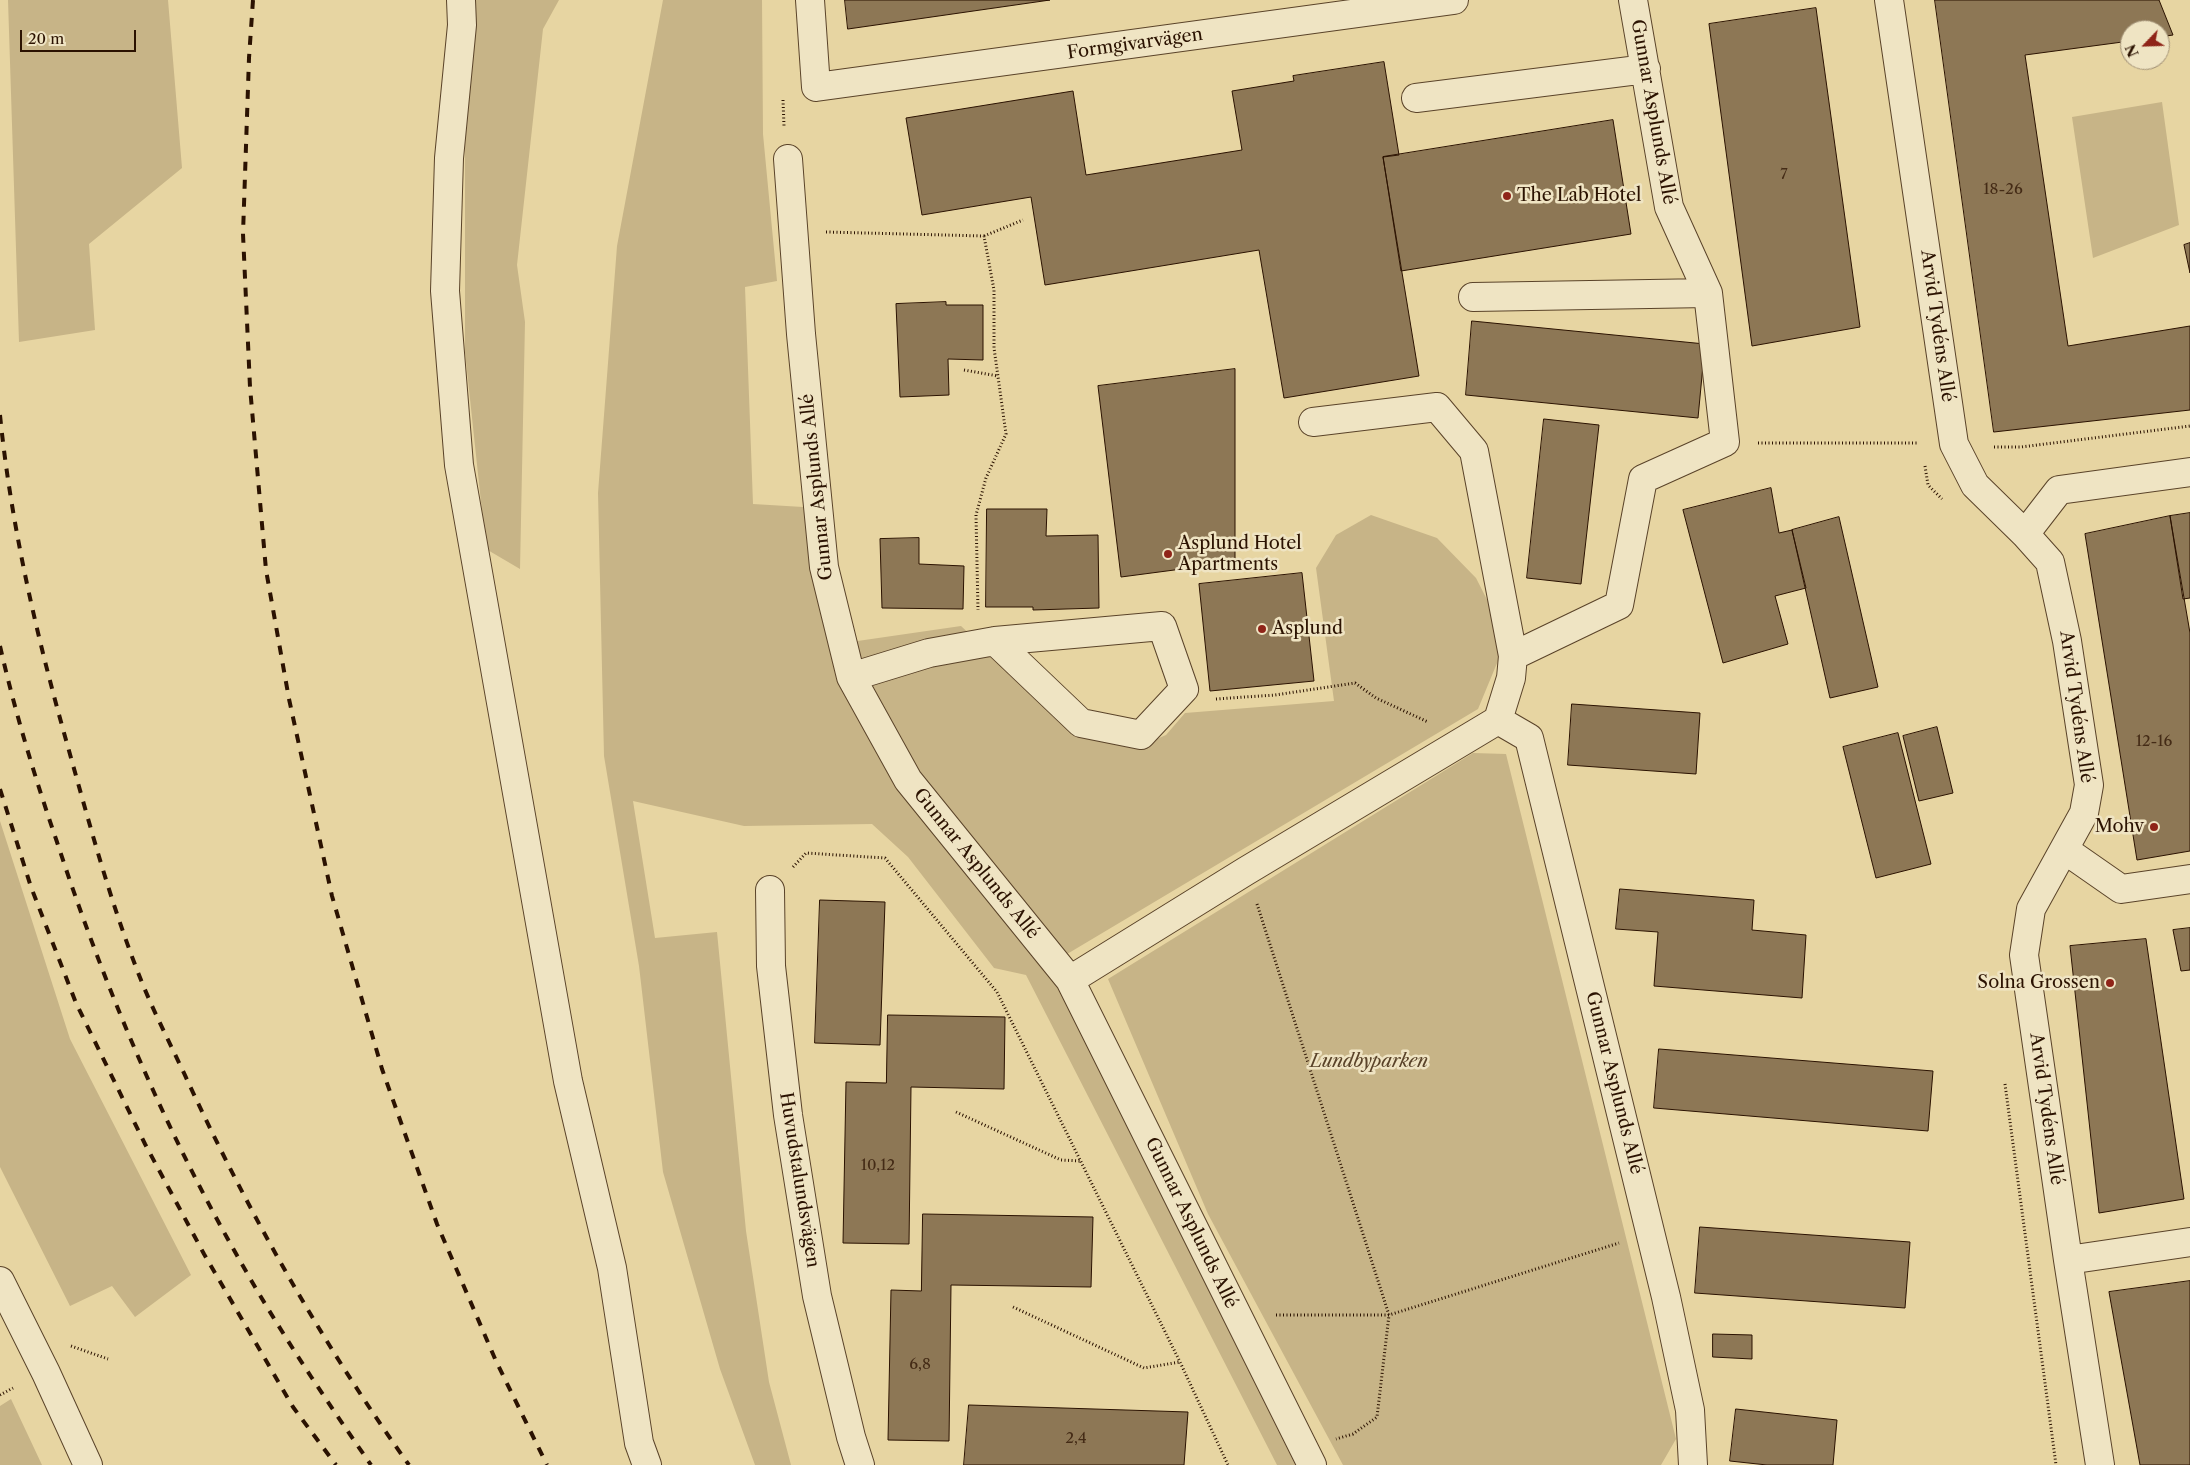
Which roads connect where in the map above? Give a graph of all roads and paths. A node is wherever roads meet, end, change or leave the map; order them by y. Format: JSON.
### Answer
{"nodes":[{"id":1,"x":461,"y":0,"type":"edge"},
{"id":2,"x":810,"y":0,"type":"edge"},
{"id":3,"x":1454,"y":0,"type":"edge"},
{"id":4,"x":1633,"y":0,"type":"edge"},
{"id":5,"x":1890,"y":0,"type":"edge"},
{"id":6,"x":1646,"y":69,"type":"junction"},
{"id":7,"x":1416,"y":98,"type":"dead end"},
{"id":8,"x":788,"y":159,"type":"dead end"},
{"id":9,"x":1023,"y":220,"type":"dead end"},
{"id":10,"x":794,"y":231,"type":"junction"},
{"id":11,"x":984,"y":236,"type":"junction"},
{"id":12,"x":1708,"y":293,"type":"junction"},
{"id":13,"x":1473,"y":297,"type":"dead end"},
{"id":14,"x":964,"y":370,"type":"dead end"},
{"id":15,"x":998,"y":376,"type":"junction"},
{"id":16,"x":1313,"y":422,"type":"dead end"},
{"id":17,"x":2190,"y":426,"type":"edge"},
{"id":18,"x":1920,"y":434,"type":"dead end"},
{"id":19,"x":1725,"y":442,"type":"junction"},
{"id":20,"x":1955,"y":446,"type":"junction"},
{"id":21,"x":2190,"y":472,"type":"edge"},
{"id":22,"x":1949,"y":506,"type":"dead end"},
{"id":23,"x":2025,"y":534,"type":"junction"},
{"id":24,"x":978,"y":613,"type":"dead end"},
{"id":25,"x":995,"y":642,"type":"junction"},
{"id":26,"x":1513,"y":656,"type":"junction"},
{"id":27,"x":851,"y":677,"type":"junction"},
{"id":28,"x":1184,"y":688,"type":"junction"},
{"id":29,"x":1498,"y":720,"type":"junction"},
{"id":30,"x":1465,"y":739,"type":"junction"},
{"id":31,"x":2065,"y":850,"type":"junction"},
{"id":32,"x":1246,"y":871,"type":"junction"},
{"id":33,"x":2190,"y":879,"type":"edge"},
{"id":34,"x":770,"y":890,"type":"joint"},
{"id":35,"x":1070,"y":980,"type":"junction"},
{"id":36,"x":2005,"y":1082,"type":"dead end"},
{"id":37,"x":956,"y":1112,"type":"dead end"},
{"id":38,"x":1080,"y":1161,"type":"junction"},
{"id":39,"x":1650,"y":1233,"type":"junction"},
{"id":40,"x":2190,"y":1242,"type":"edge"},
{"id":41,"x":2068,"y":1260,"type":"junction"},
{"id":42,"x":0,"y":1281,"type":"edge"},
{"id":43,"x":1012,"y":1307,"type":"dead end"},
{"id":44,"x":1389,"y":1315,"type":"junction"},
{"id":45,"x":1237,"y":1316,"type":"junction"},
{"id":46,"x":1180,"y":1362,"type":"junction"},
{"id":47,"x":13,"y":1388,"type":"dead end"},
{"id":48,"x":0,"y":1395,"type":"edge"},
{"id":49,"x":1309,"y":1458,"type":"edge"},
{"id":50,"x":88,"y":1465,"type":"edge"},
{"id":51,"x":647,"y":1465,"type":"edge"},
{"id":52,"x":860,"y":1465,"type":"edge"},
{"id":53,"x":1228,"y":1465,"type":"edge"},
{"id":54,"x":1693,"y":1465,"type":"edge"},
{"id":55,"x":2056,"y":1465,"type":"edge"},
{"id":56,"x":2100,"y":1465,"type":"edge"}],
"edges":[{"from":1,"to":51,"type":"street"},
{"from":2,"to":3,"type":"street","name":"Formgivarvägen"},
{"from":4,"to":6,"type":"street","name":"Gunnar Asplunds Allé"},
{"from":5,"to":20,"type":"street","name":"Arvid Tydéns Allé"},
{"from":6,"to":7,"type":"street"},
{"from":6,"to":12,"type":"street","name":"Gunnar Asplunds Allé"},
{"from":8,"to":10,"type":"street","name":"Gunnar Asplunds Allé"},
{"from":9,"to":11,"type":"path"},
{"from":10,"to":11,"type":"path"},
{"from":10,"to":27,"type":"street","name":"Gunnar Asplunds Allé"},
{"from":11,"to":15,"type":"path"},
{"from":12,"to":13,"type":"street"},
{"from":12,"to":19,"type":"street","name":"Gunnar Asplunds Allé"},
{"from":14,"to":15,"type":"path"},
{"from":15,"to":24,"type":"path"},
{"from":16,"to":26,"type":"street"},
{"from":17,"to":20,"type":"path"},
{"from":18,"to":19,"type":"path"},
{"from":19,"to":26,"type":"street"},
{"from":20,"to":22,"type":"path"},
{"from":20,"to":23,"type":"street","name":"Arvid Tydéns Allé"},
{"from":21,"to":23,"type":"street"},
{"from":23,"to":31,"type":"street","name":"Arvid Tydéns Allé"},
{"from":25,"to":27,"type":"street"},
{"from":25,"to":28,"type":"street"},
{"from":25,"to":28,"type":"street"},
{"from":26,"to":29,"type":"street"},
{"from":27,"to":35,"type":"street","name":"Gunnar Asplunds Allé"},
{"from":28,"to":30,"type":"path"},
{"from":29,"to":30,"type":"street"},
{"from":29,"to":39,"type":"street","name":"Gunnar Asplunds Allé"},
{"from":30,"to":32,"type":"street"},
{"from":31,"to":33,"type":"street"},
{"from":31,"to":41,"type":"street","name":"Arvid Tydéns Allé"},
{"from":32,"to":35,"type":"street"},
{"from":32,"to":44,"type":"path"},
{"from":34,"to":38,"type":"path"},
{"from":34,"to":52,"type":"street","name":"Huvudstalundsvägen"},
{"from":35,"to":45,"type":"street","name":"Gunnar Asplunds Allé"},
{"from":36,"to":55,"type":"path"},
{"from":37,"to":38,"type":"path"},
{"from":38,"to":46,"type":"path"},
{"from":39,"to":44,"type":"path"},
{"from":39,"to":54,"type":"street","name":"Gunnar Asplunds Allé"},
{"from":40,"to":41,"type":"street"},
{"from":41,"to":56,"type":"street","name":"Arvid Tydéns Allé"},
{"from":42,"to":50,"type":"street"},
{"from":43,"to":46,"type":"path"},
{"from":44,"to":45,"type":"path"},
{"from":44,"to":49,"type":"path"},
{"from":45,"to":49,"type":"street","name":"Gunnar Asplunds Allé"},
{"from":46,"to":53,"type":"path"},
{"from":47,"to":48,"type":"path"}]}
